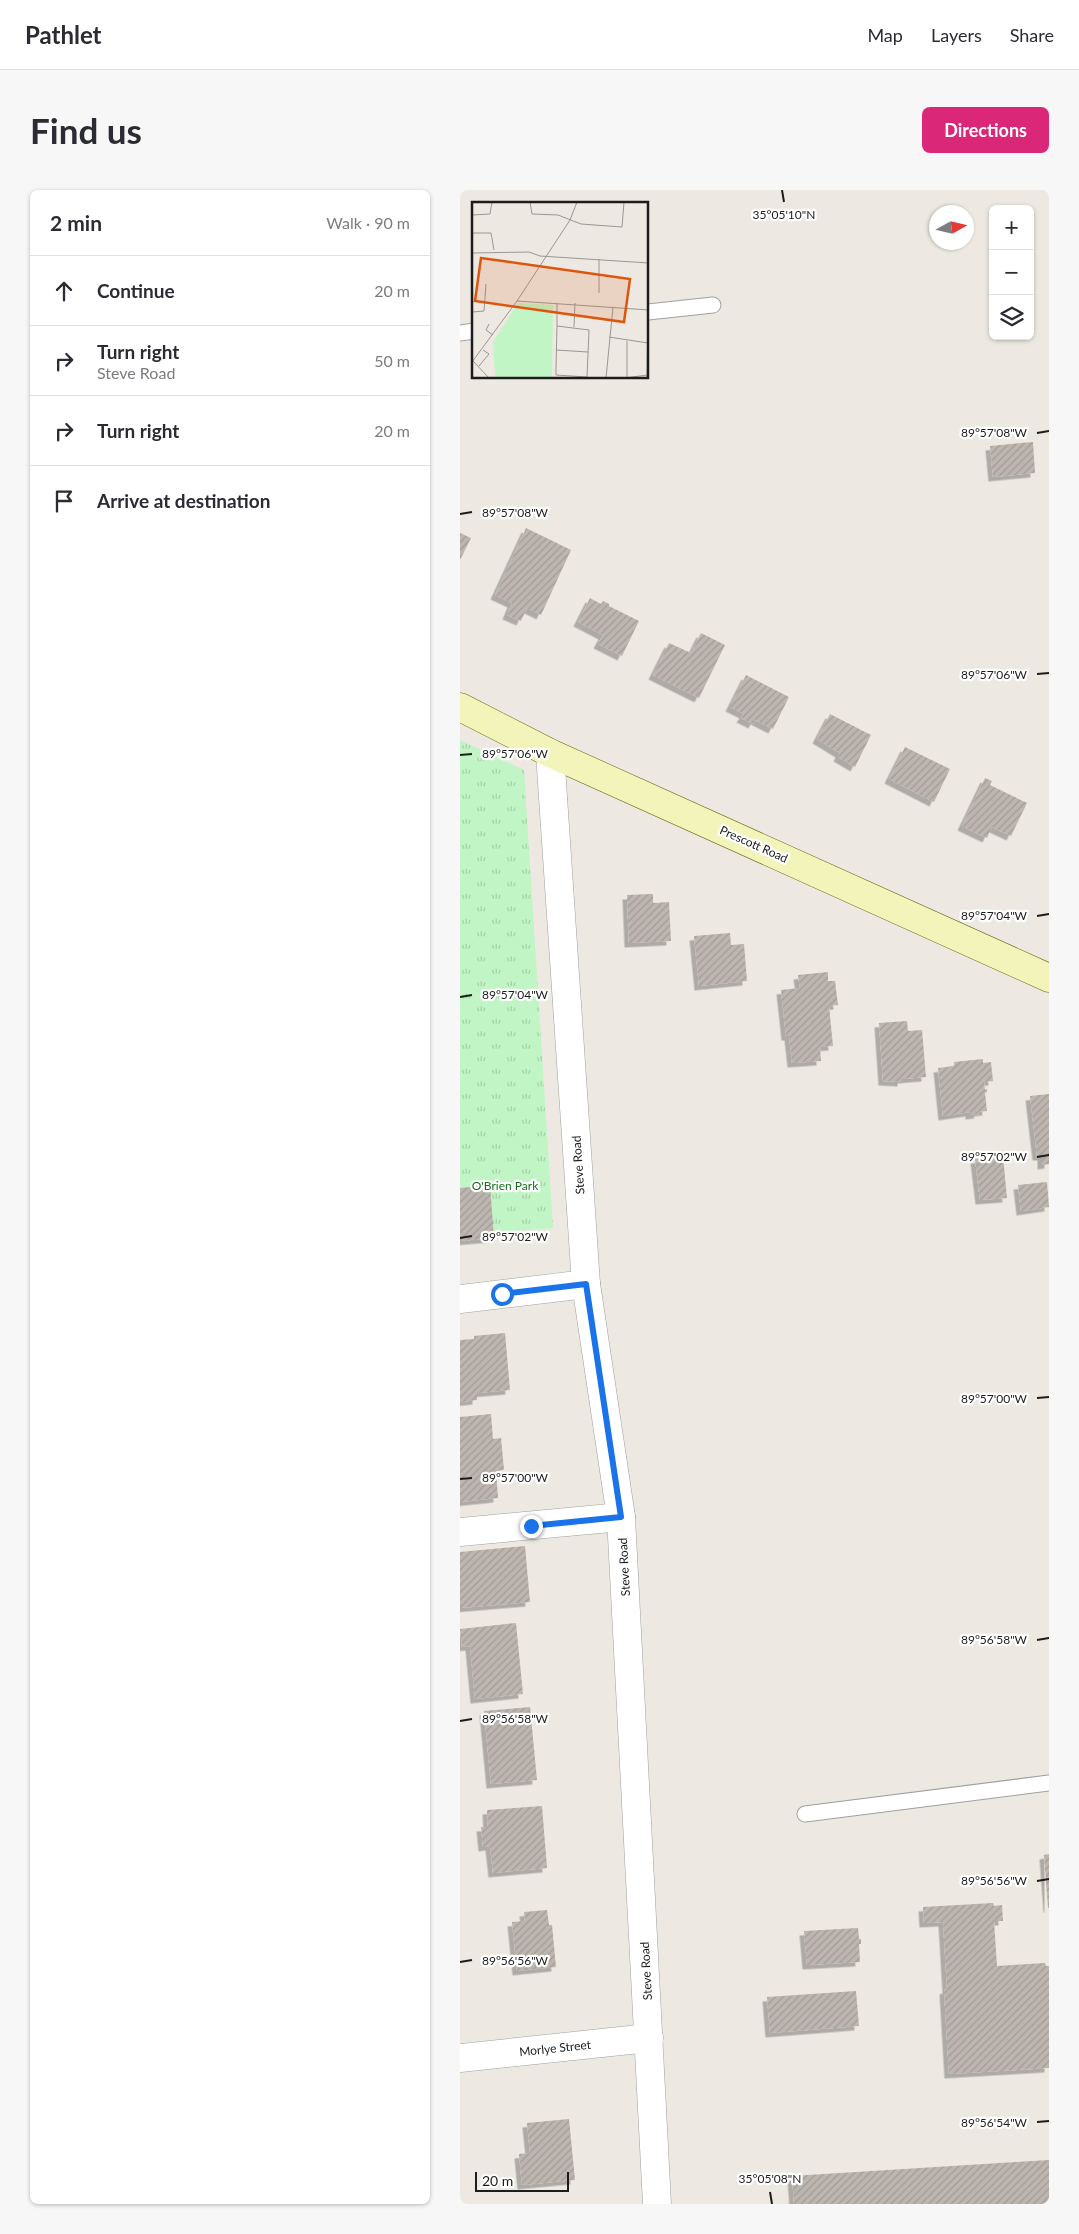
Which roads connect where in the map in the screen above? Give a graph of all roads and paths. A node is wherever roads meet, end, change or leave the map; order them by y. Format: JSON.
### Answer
{"nodes":[{"id":1,"x":713,"y":305,"type":"dead end"},
{"id":2,"x":649,"y":312,"type":"edge"},
{"id":3,"x":460,"y":707,"type":"edge"},
{"id":4,"x":550,"y":752,"type":"junction"},
{"id":5,"x":1049,"y":978,"type":"edge"},
{"id":6,"x":586,"y":1284,"type":"junction"},
{"id":7,"x":460,"y":1299,"type":"edge"},
{"id":8,"x":621,"y":1517,"type":"junction"},
{"id":9,"x":460,"y":1532,"type":"edge"},
{"id":10,"x":1049,"y":1783,"type":"edge"},
{"id":11,"x":805,"y":1814,"type":"dead end"},
{"id":12,"x":649,"y":2038,"type":"junction"},
{"id":13,"x":460,"y":2058,"type":"edge"},
{"id":14,"x":657,"y":2204,"type":"edge"}],
"edges":[{"from":1,"to":2,"type":"lane"},
{"from":3,"to":4,"type":"main road","name":"Prescott Road"},
{"from":4,"to":5,"type":"main road","name":"Prescott Road"},
{"from":4,"to":6,"type":"street","name":"Steve Road"},
{"from":6,"to":7,"type":"street"},
{"from":6,"to":8,"type":"street","name":"Steve Road"},
{"from":8,"to":9,"type":"street"},
{"from":8,"to":12,"type":"street","name":"Steve Road"},
{"from":10,"to":11,"type":"lane"},
{"from":12,"to":13,"type":"street","name":"Morlye Street"},
{"from":12,"to":14,"type":"street","name":"Steve Road"}]}
